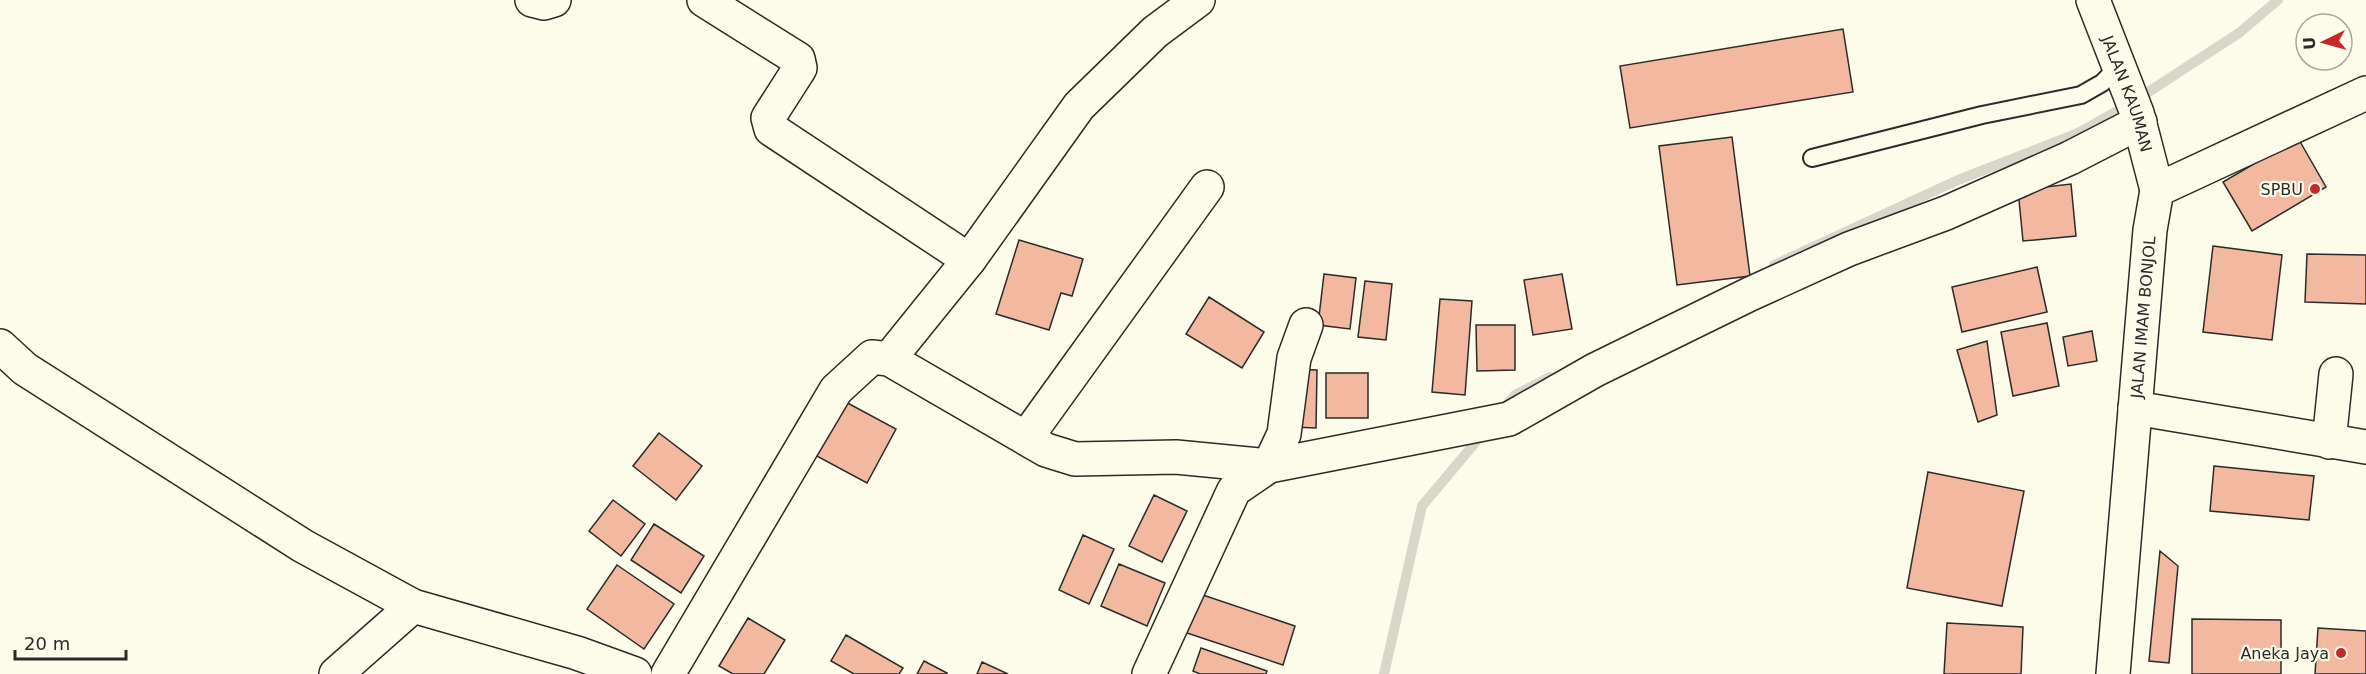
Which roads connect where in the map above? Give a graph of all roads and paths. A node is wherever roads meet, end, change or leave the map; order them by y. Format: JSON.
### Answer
{"nodes":[{"id":1,"x":532,"y":0,"type":"edge"},
{"id":2,"x":554,"y":0,"type":"edge"},
{"id":3,"x":704,"y":0,"type":"edge"},
{"id":4,"x":1198,"y":0,"type":"edge"},
{"id":5,"x":2093,"y":0,"type":"edge"},
{"id":6,"x":2121,"y":74,"type":"junction"},
{"id":7,"x":2366,"y":93,"type":"edge"},
{"id":8,"x":2139,"y":118,"type":"junction"},
{"id":9,"x":1812,"y":158,"type":"dead end"},
{"id":10,"x":1208,"y":187,"type":"dead end"},
{"id":11,"x":2157,"y":190,"type":"junction"},
{"id":12,"x":969,"y":260,"type":"junction"},
{"id":13,"x":1306,"y":325,"type":"dead end"},
{"id":14,"x":0,"y":346,"type":"edge"},
{"id":15,"x":889,"y":359,"type":"junction"},
{"id":16,"x":2336,"y":374,"type":"dead end"},
{"id":17,"x":2135,"y":408,"type":"junction"},
{"id":18,"x":1026,"y":438,"type":"junction"},
{"id":19,"x":2329,"y":442,"type":"junction"},
{"id":20,"x":2366,"y":447,"type":"edge"},
{"id":21,"x":1269,"y":466,"type":"junction"},
{"id":22,"x":413,"y":606,"type":"junction"},
{"id":23,"x":336,"y":674,"type":"edge"},
{"id":24,"x":635,"y":674,"type":"edge"},
{"id":25,"x":668,"y":674,"type":"edge"},
{"id":26,"x":1149,"y":674,"type":"edge"},
{"id":27,"x":2113,"y":674,"type":"edge"}],
"edges":[{"from":1,"to":2,"type":"street"},
{"from":3,"to":12,"type":"street"},
{"from":4,"to":12,"type":"street"},
{"from":5,"to":6,"type":"street","name":"JALAN KAUMAN"},
{"from":6,"to":8,"type":"street","name":"JALAN KAUMAN"},
{"from":6,"to":9,"type":"lane"},
{"from":7,"to":11,"type":"street"},
{"from":8,"to":11,"type":"street","name":"JALAN KAUMAN"},
{"from":8,"to":21,"type":"street"},
{"from":10,"to":18,"type":"street"},
{"from":11,"to":17,"type":"street","name":"JALAN IMAM BONJOL"},
{"from":12,"to":15,"type":"street"},
{"from":13,"to":21,"type":"street"},
{"from":14,"to":22,"type":"street"},
{"from":15,"to":18,"type":"street"},
{"from":15,"to":25,"type":"street"},
{"from":16,"to":19,"type":"street"},
{"from":17,"to":19,"type":"street"},
{"from":17,"to":27,"type":"street","name":"JALAN IMAM BONJOL"},
{"from":18,"to":21,"type":"street"},
{"from":19,"to":20,"type":"street"},
{"from":21,"to":26,"type":"street"},
{"from":22,"to":23,"type":"street"},
{"from":22,"to":24,"type":"street"}]}
